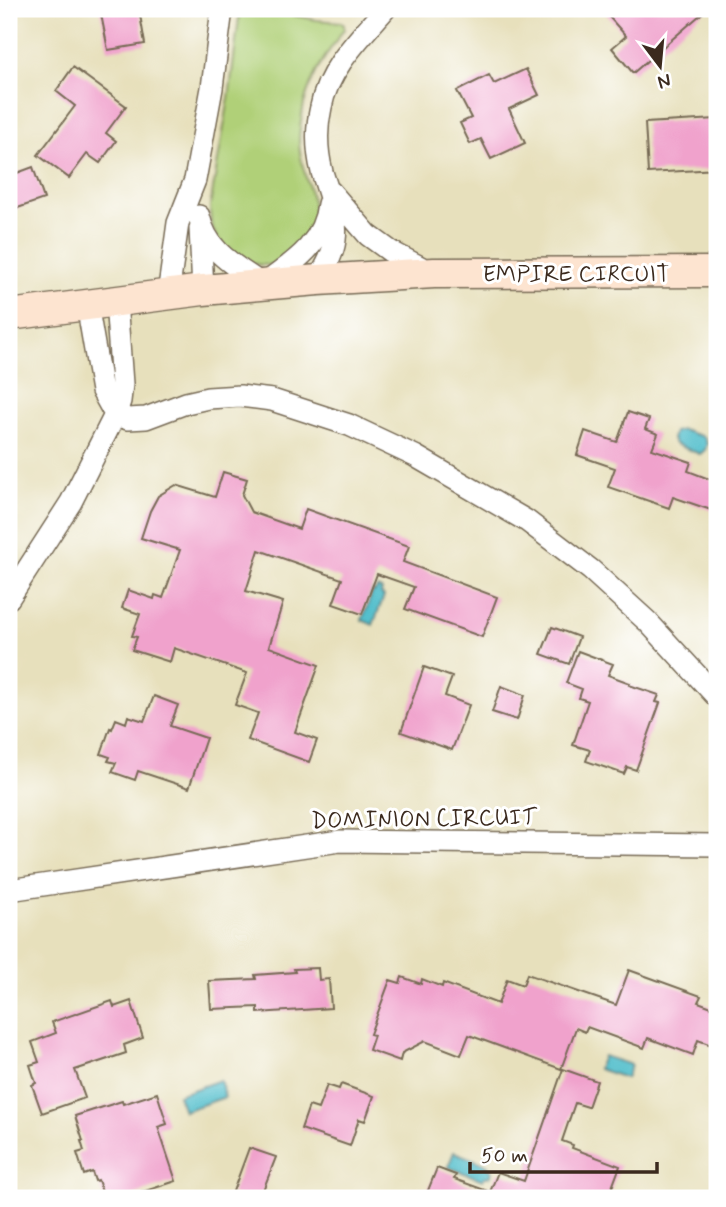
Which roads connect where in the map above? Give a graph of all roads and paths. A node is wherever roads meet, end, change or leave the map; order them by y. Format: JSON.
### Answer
{"nodes":[{"id":1,"x":222,"y":9,"type":"edge"},
{"id":2,"x":385,"y":9,"type":"edge"},
{"id":3,"x":195,"y":180,"type":"junction"},
{"id":4,"x":328,"y":188,"type":"junction"},
{"id":5,"x":199,"y":216,"type":"junction"},
{"id":6,"x":717,"y":272,"type":"edge"},
{"id":7,"x":434,"y":274,"type":"junction"},
{"id":8,"x":318,"y":280,"type":"junction"},
{"id":9,"x":263,"y":285,"type":"junction"},
{"id":10,"x":203,"y":290,"type":"junction"},
{"id":11,"x":168,"y":295,"type":"junction"},
{"id":12,"x":116,"y":301,"type":"junction"},
{"id":13,"x":87,"y":304,"type":"junction"},
{"id":14,"x":9,"y":315,"type":"edge"},
{"id":15,"x":116,"y":413,"type":"junction"},
{"id":16,"x":9,"y":598,"type":"edge"},
{"id":17,"x":717,"y":697,"type":"edge"},
{"id":18,"x":717,"y":845,"type":"edge"},
{"id":19,"x":9,"y":890,"type":"edge"}],
"edges":[{"from":1,"to":3,"type":"street"},
{"from":2,"to":4,"type":"street"},
{"from":3,"to":5,"type":"street"},
{"from":3,"to":11,"type":"street"},
{"from":4,"to":7,"type":"street","name":"EMPIRE CIRCUIT"},
{"from":4,"to":8,"type":"street"},
{"from":4,"to":9,"type":"street"},
{"from":5,"to":9,"type":"street"},
{"from":5,"to":10,"type":"street"},
{"from":6,"to":7,"type":"street","name":"EMPIRE CIRCUIT"},
{"from":7,"to":8,"type":"street","name":"EMPIRE CIRCUIT"},
{"from":8,"to":9,"type":"street","name":"EMPIRE CIRCUIT"},
{"from":9,"to":10,"type":"street","name":"EMPIRE CIRCUIT"},
{"from":10,"to":11,"type":"street","name":"EMPIRE CIRCUIT"},
{"from":11,"to":12,"type":"street","name":"EMPIRE CIRCUIT"},
{"from":12,"to":13,"type":"street","name":"EMPIRE CIRCUIT"},
{"from":12,"to":15,"type":"street"},
{"from":13,"to":14,"type":"street","name":"EMPIRE CIRCUIT"},
{"from":13,"to":15,"type":"street"},
{"from":15,"to":16,"type":"street"},
{"from":15,"to":17,"type":"street"},
{"from":18,"to":19,"type":"street","name":"DOMINION CIRCUIT"}]}
